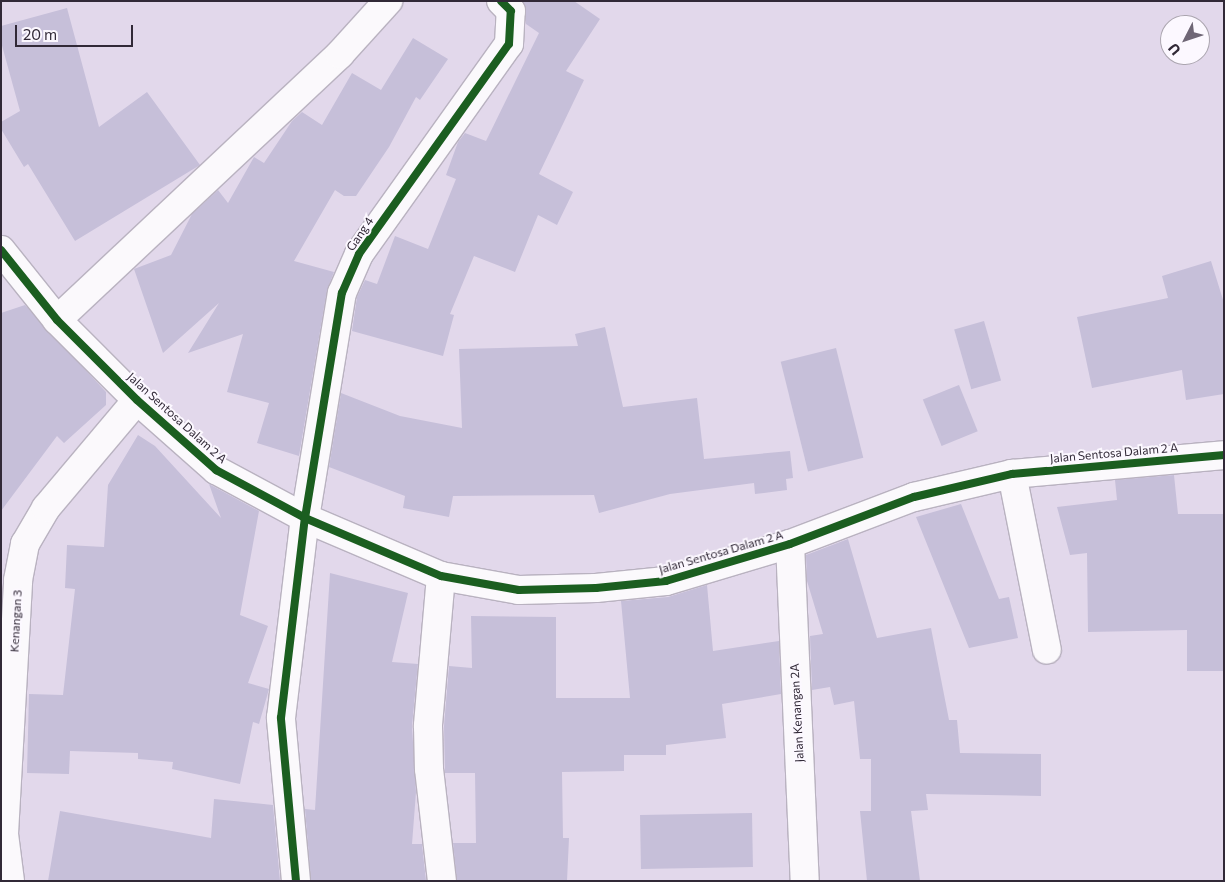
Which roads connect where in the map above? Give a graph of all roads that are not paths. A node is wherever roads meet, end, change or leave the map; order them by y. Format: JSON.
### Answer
{"nodes":[{"id":1,"x":388,"y":1,"type":"edge"},
{"id":2,"x":501,"y":1,"type":"edge"},
{"id":3,"x":1,"y":250,"type":"edge"},
{"id":4,"x":57,"y":320,"type":"junction"},
{"id":5,"x":137,"y":400,"type":"junction"},
{"id":6,"x":1224,"y":455,"type":"edge"},
{"id":7,"x":1012,"y":474,"type":"junction"},
{"id":8,"x":305,"y":518,"type":"junction"},
{"id":9,"x":790,"y":544,"type":"junction"},
{"id":10,"x":441,"y":576,"type":"junction"},
{"id":11,"x":1047,"y":650,"type":"dead end"},
{"id":12,"x":10,"y":881,"type":"edge"},
{"id":13,"x":296,"y":881,"type":"edge"},
{"id":14,"x":442,"y":881,"type":"edge"},
{"id":15,"x":805,"y":881,"type":"edge"}],
"edges":[{"from":1,"to":4,"type":"street"},
{"from":2,"to":8,"type":"street","name":"Gang 4"},
{"from":3,"to":4,"type":"street","name":"Jalan Sentosa Dalam 2 A"},
{"from":4,"to":5,"type":"street","name":"Jalan Sentosa Dalam 2 A"},
{"from":5,"to":8,"type":"street","name":"Jalan Sentosa Dalam 2 A"},
{"from":5,"to":12,"type":"street","name":"Kenangan 3"},
{"from":6,"to":7,"type":"street","name":"Jalan Sentosa Dalam 2 A"},
{"from":7,"to":9,"type":"street","name":"Jalan Sentosa Dalam 2 A"},
{"from":7,"to":11,"type":"street"},
{"from":8,"to":10,"type":"street","name":"Jalan Sentosa Dalam 2 A"},
{"from":8,"to":13,"type":"street"},
{"from":9,"to":10,"type":"street","name":"Jalan Sentosa Dalam 2 A"},
{"from":9,"to":15,"type":"street","name":"Jalan Kenangan 2A"},
{"from":10,"to":14,"type":"street"}]}
